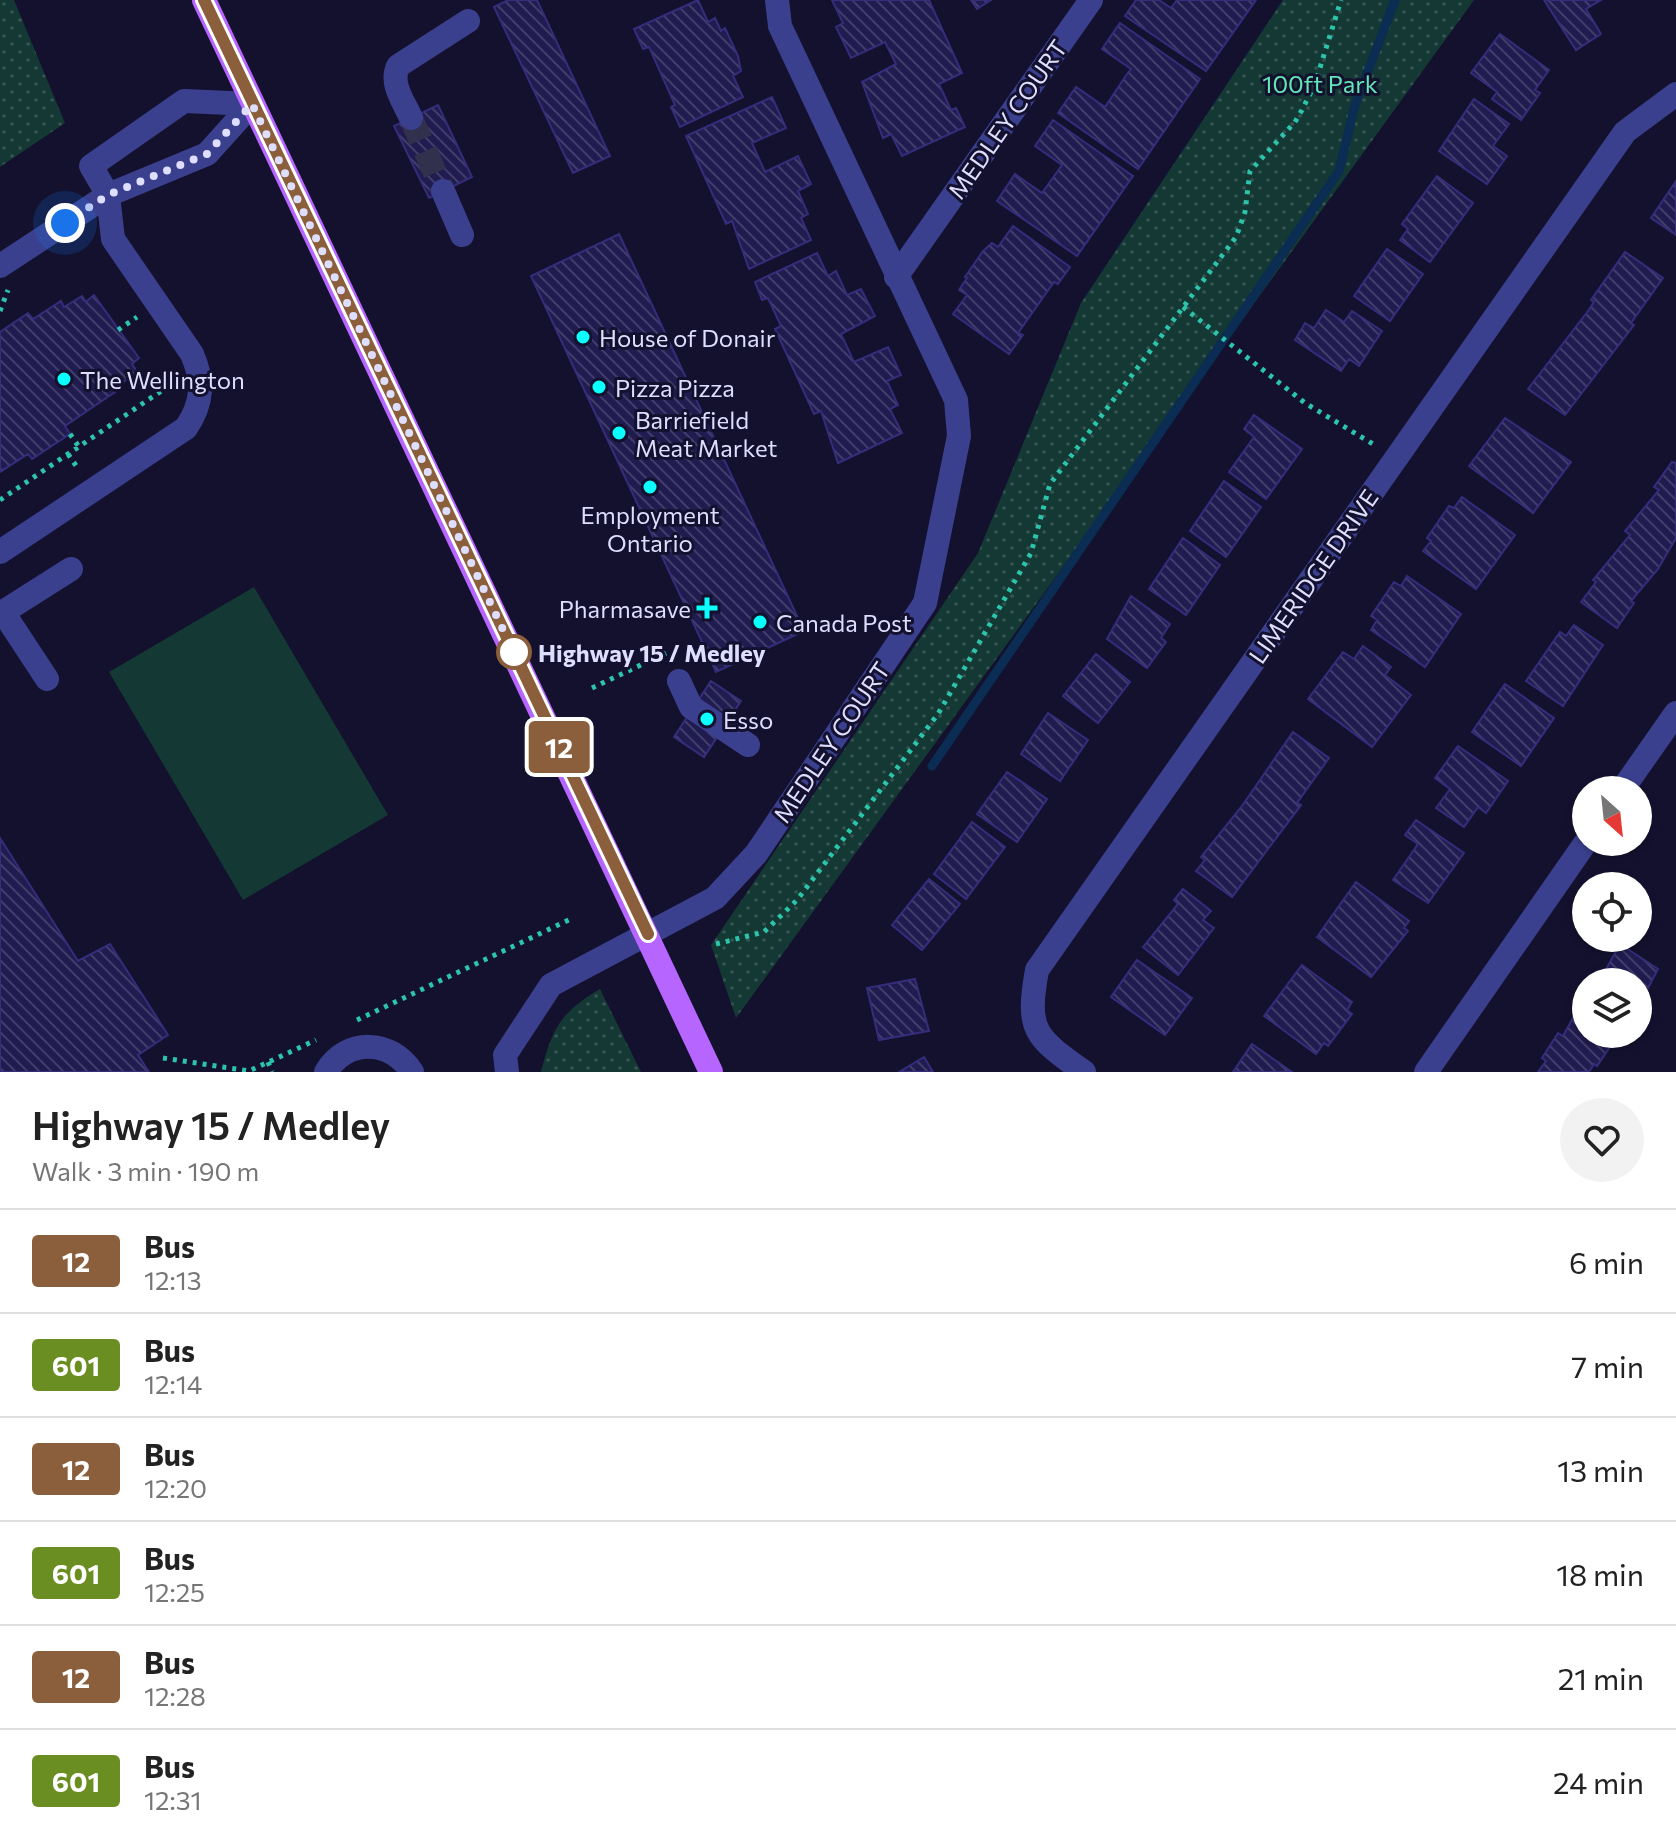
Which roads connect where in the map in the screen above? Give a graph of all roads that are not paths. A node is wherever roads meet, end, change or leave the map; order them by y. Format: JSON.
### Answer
{"nodes":[{"id":1,"x":204,"y":0,"type":"edge"},
{"id":2,"x":777,"y":0,"type":"edge"},
{"id":3,"x":1091,"y":0,"type":"edge"},
{"id":4,"x":468,"y":21,"type":"dead end"},
{"id":5,"x":1676,"y":94,"type":"edge"},
{"id":6,"x":252,"y":104,"type":"junction"},
{"id":7,"x":411,"y":118,"type":"tunnel mouth"},
{"id":8,"x":443,"y":191,"type":"tunnel mouth"},
{"id":9,"x":108,"y":195,"type":"junction"},
{"id":10,"x":462,"y":235,"type":"dead end"},
{"id":11,"x":5,"y":275,"type":"edge"},
{"id":12,"x":896,"y":277,"type":"junction"},
{"id":13,"x":0,"y":552,"type":"edge"},
{"id":14,"x":71,"y":569,"type":"dead end"},
{"id":15,"x":2,"y":613,"type":"edge"},
{"id":16,"x":47,"y":679,"type":"dead end"},
{"id":17,"x":679,"y":681,"type":"dead end"},
{"id":18,"x":1676,"y":713,"type":"edge"},
{"id":19,"x":748,"y":745,"type":"dead end"},
{"id":20,"x":1632,"y":776,"type":"edge"},
{"id":21,"x":1576,"y":856,"type":"edge"},
{"id":22,"x":648,"y":934,"type":"junction"},
{"id":23,"x":326,"y":1072,"type":"edge"},
{"id":24,"x":412,"y":1072,"type":"edge"},
{"id":25,"x":507,"y":1072,"type":"edge"},
{"id":26,"x":711,"y":1072,"type":"edge"},
{"id":27,"x":1084,"y":1072,"type":"edge"},
{"id":28,"x":1426,"y":1072,"type":"edge"}],
"edges":[{"from":1,"to":6,"type":"main road"},
{"from":2,"to":12,"type":"street","name":"MEDLEY COURT"},
{"from":3,"to":12,"type":"street","name":"MEDLEY COURT"},
{"from":4,"to":7,"type":"street"},
{"from":5,"to":27,"type":"street","name":"LIMERIDGE DRIVE"},
{"from":6,"to":9,"type":"street"},
{"from":6,"to":9,"type":"street"},
{"from":6,"to":22,"type":"main road"},
{"from":8,"to":10,"type":"street"},
{"from":9,"to":11,"type":"street"},
{"from":9,"to":13,"type":"street"},
{"from":12,"to":22,"type":"street","name":"MEDLEY COURT"},
{"from":14,"to":15,"type":"street"},
{"from":15,"to":16,"type":"street"},
{"from":17,"to":19,"type":"street"},
{"from":18,"to":20,"type":"street"},
{"from":21,"to":28,"type":"street"},
{"from":22,"to":25,"type":"street","name":"MEDLEY COURT"},
{"from":22,"to":26,"type":"main road"},
{"from":23,"to":24,"type":"street"}]}
